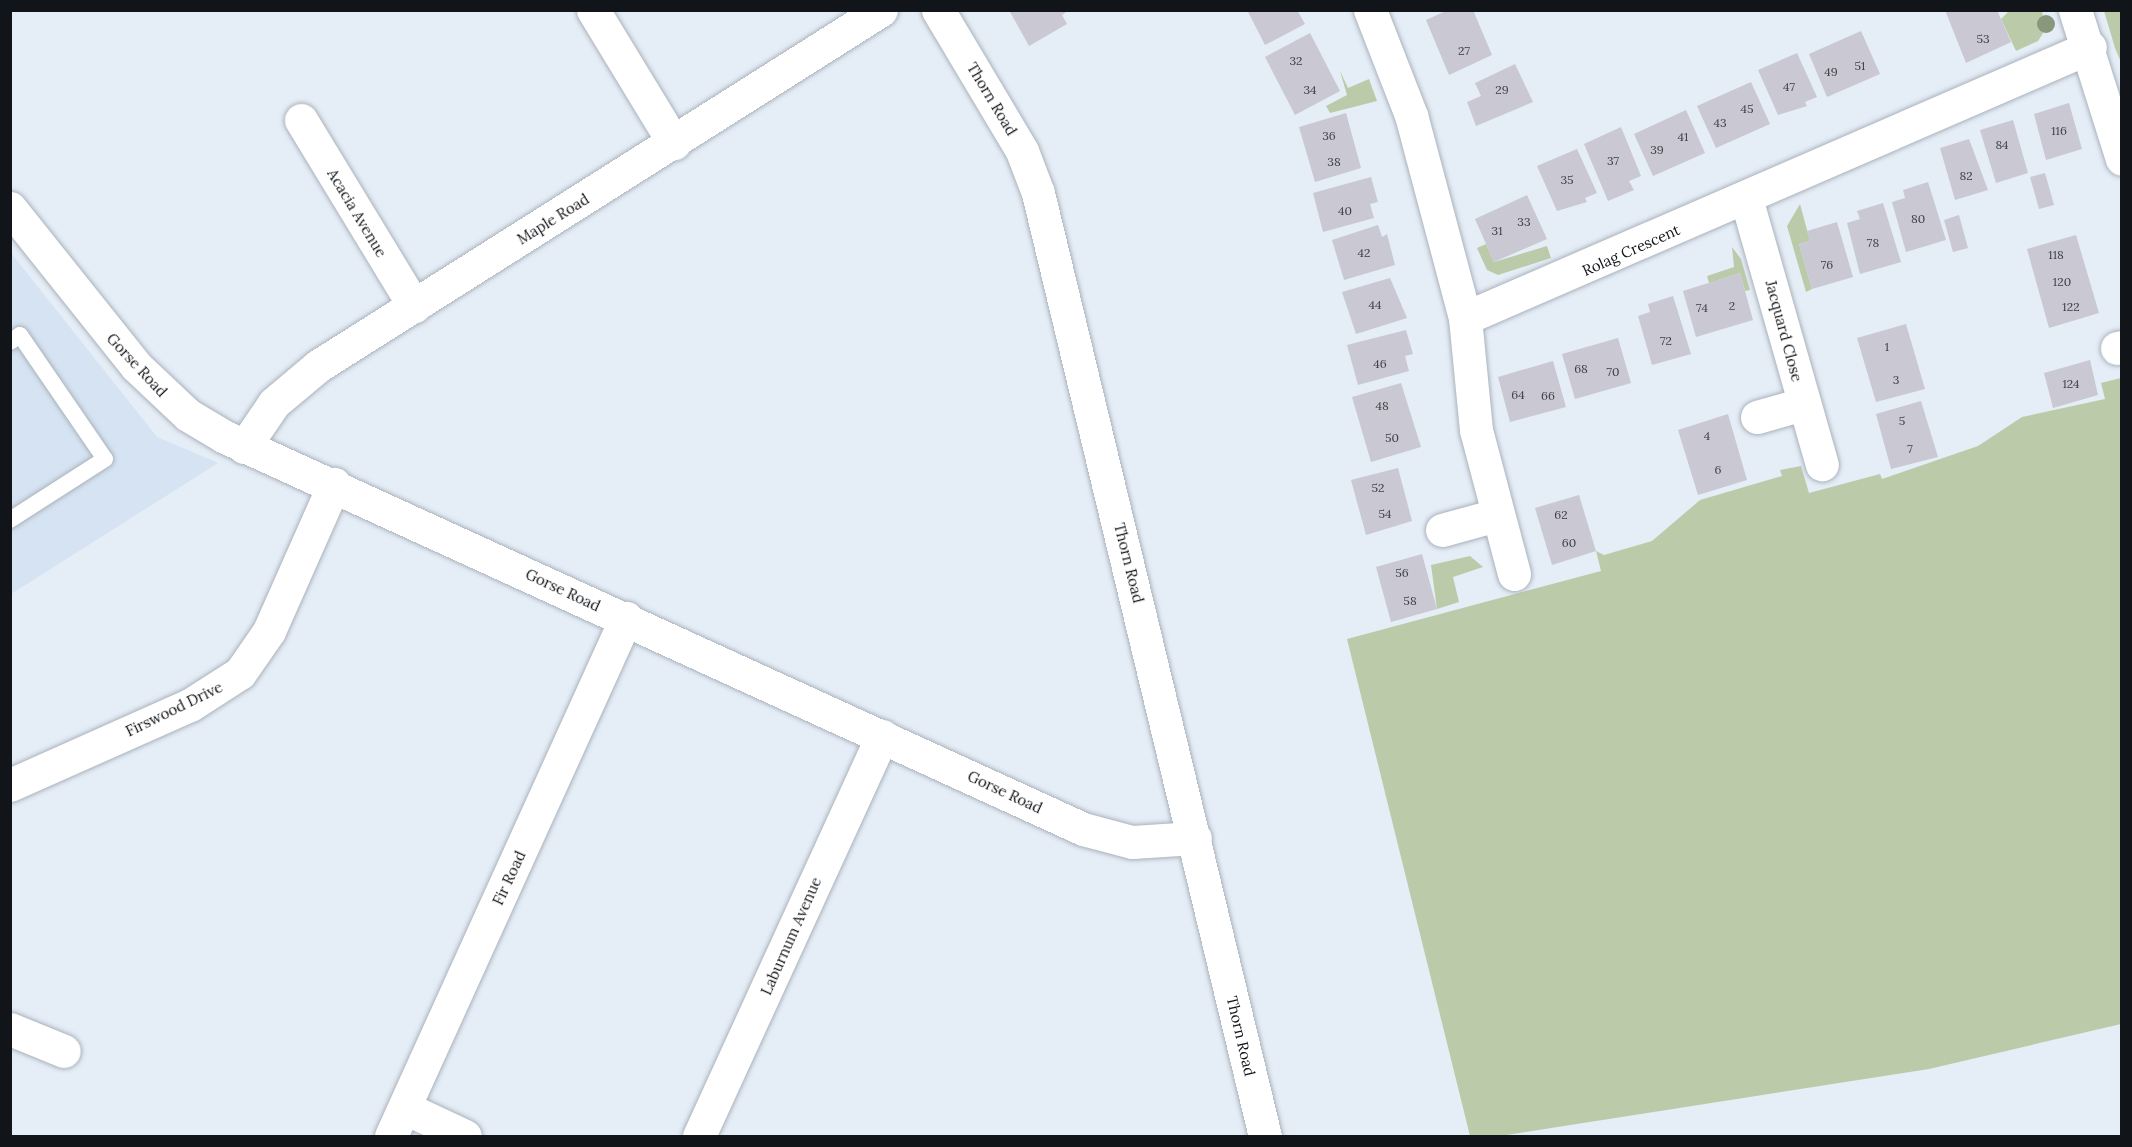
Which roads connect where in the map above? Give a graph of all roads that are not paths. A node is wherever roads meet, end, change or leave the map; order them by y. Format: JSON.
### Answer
{"nodes":[{"id":1,"x":593,"y":10,"type":"edge"},
{"id":2,"x":881,"y":10,"type":"edge"},
{"id":3,"x":938,"y":10,"type":"edge"},
{"id":4,"x":1370,"y":10,"type":"edge"},
{"id":5,"x":2074,"y":10,"type":"edge"},
{"id":6,"x":2090,"y":47,"type":"junction"},
{"id":7,"x":2113,"y":98,"type":"edge"},
{"id":8,"x":301,"y":120,"type":"dead end"},
{"id":9,"x":674,"y":144,"type":"junction"},
{"id":10,"x":2121,"y":159,"type":"edge"},
{"id":11,"x":1746,"y":198,"type":"junction"},
{"id":12,"x":10,"y":208,"type":"edge"},
{"id":13,"x":414,"y":306,"type":"junction"},
{"id":14,"x":1465,"y":318,"type":"junction"},
{"id":15,"x":10,"y":342,"type":"edge"},
{"id":16,"x":1803,"y":404,"type":"junction"},
{"id":17,"x":1757,"y":417,"type":"dead end"},
{"id":18,"x":244,"y":447,"type":"junction"},
{"id":19,"x":1822,"y":464,"type":"dead end"},
{"id":20,"x":334,"y":484,"type":"junction"},
{"id":21,"x":1497,"y":515,"type":"junction"},
{"id":22,"x":10,"y":520,"type":"edge"},
{"id":23,"x":1442,"y":530,"type":"dead end"},
{"id":24,"x":1514,"y":574,"type":"dead end"},
{"id":25,"x":626,"y":618,"type":"junction"},
{"id":26,"x":882,"y":735,"type":"junction"},
{"id":27,"x":10,"y":785,"type":"edge"},
{"id":28,"x":1195,"y":838,"type":"junction"},
{"id":29,"x":10,"y":1029,"type":"edge"},
{"id":30,"x":64,"y":1051,"type":"dead end"},
{"id":31,"x":405,"y":1108,"type":"junction"},
{"id":32,"x":391,"y":1137,"type":"edge"},
{"id":33,"x":465,"y":1137,"type":"edge"},
{"id":34,"x":699,"y":1137,"type":"edge"},
{"id":35,"x":1265,"y":1137,"type":"edge"}],
"edges":[{"from":1,"to":9,"type":"street"},
{"from":2,"to":9,"type":"street","name":"Maple Road"},
{"from":3,"to":28,"type":"street","name":"Thorn Road"},
{"from":4,"to":14,"type":"street"},
{"from":5,"to":6,"type":"street"},
{"from":6,"to":7,"type":"street"},
{"from":6,"to":11,"type":"street","name":"Rolag Crescent"},
{"from":7,"to":10,"type":"street"},
{"from":8,"to":13,"type":"street","name":"Acacia Avenue"},
{"from":9,"to":13,"type":"street","name":"Maple Road"},
{"from":11,"to":14,"type":"street","name":"Rolag Crescent"},
{"from":11,"to":16,"type":"street","name":"Jacquard Close"},
{"from":12,"to":18,"type":"street","name":"Gorse Road"},
{"from":13,"to":18,"type":"street","name":"Maple Road"},
{"from":14,"to":21,"type":"street"},
{"from":15,"to":22,"type":"lane"},
{"from":16,"to":17,"type":"street"},
{"from":16,"to":19,"type":"street","name":"Jacquard Close"},
{"from":18,"to":20,"type":"street","name":"Gorse Road"},
{"from":20,"to":25,"type":"street","name":"Gorse Road"},
{"from":20,"to":27,"type":"street","name":"Firswood Drive"},
{"from":21,"to":23,"type":"street"},
{"from":21,"to":24,"type":"street"},
{"from":25,"to":26,"type":"street","name":"Gorse Road"},
{"from":25,"to":31,"type":"street","name":"Fir Road"},
{"from":26,"to":28,"type":"street","name":"Gorse Road"},
{"from":26,"to":34,"type":"street","name":"Laburnum Avenue"},
{"from":28,"to":35,"type":"street","name":"Thorn Road"},
{"from":29,"to":30,"type":"street"},
{"from":31,"to":32,"type":"street","name":"Fir Road"},
{"from":31,"to":33,"type":"street"}]}
